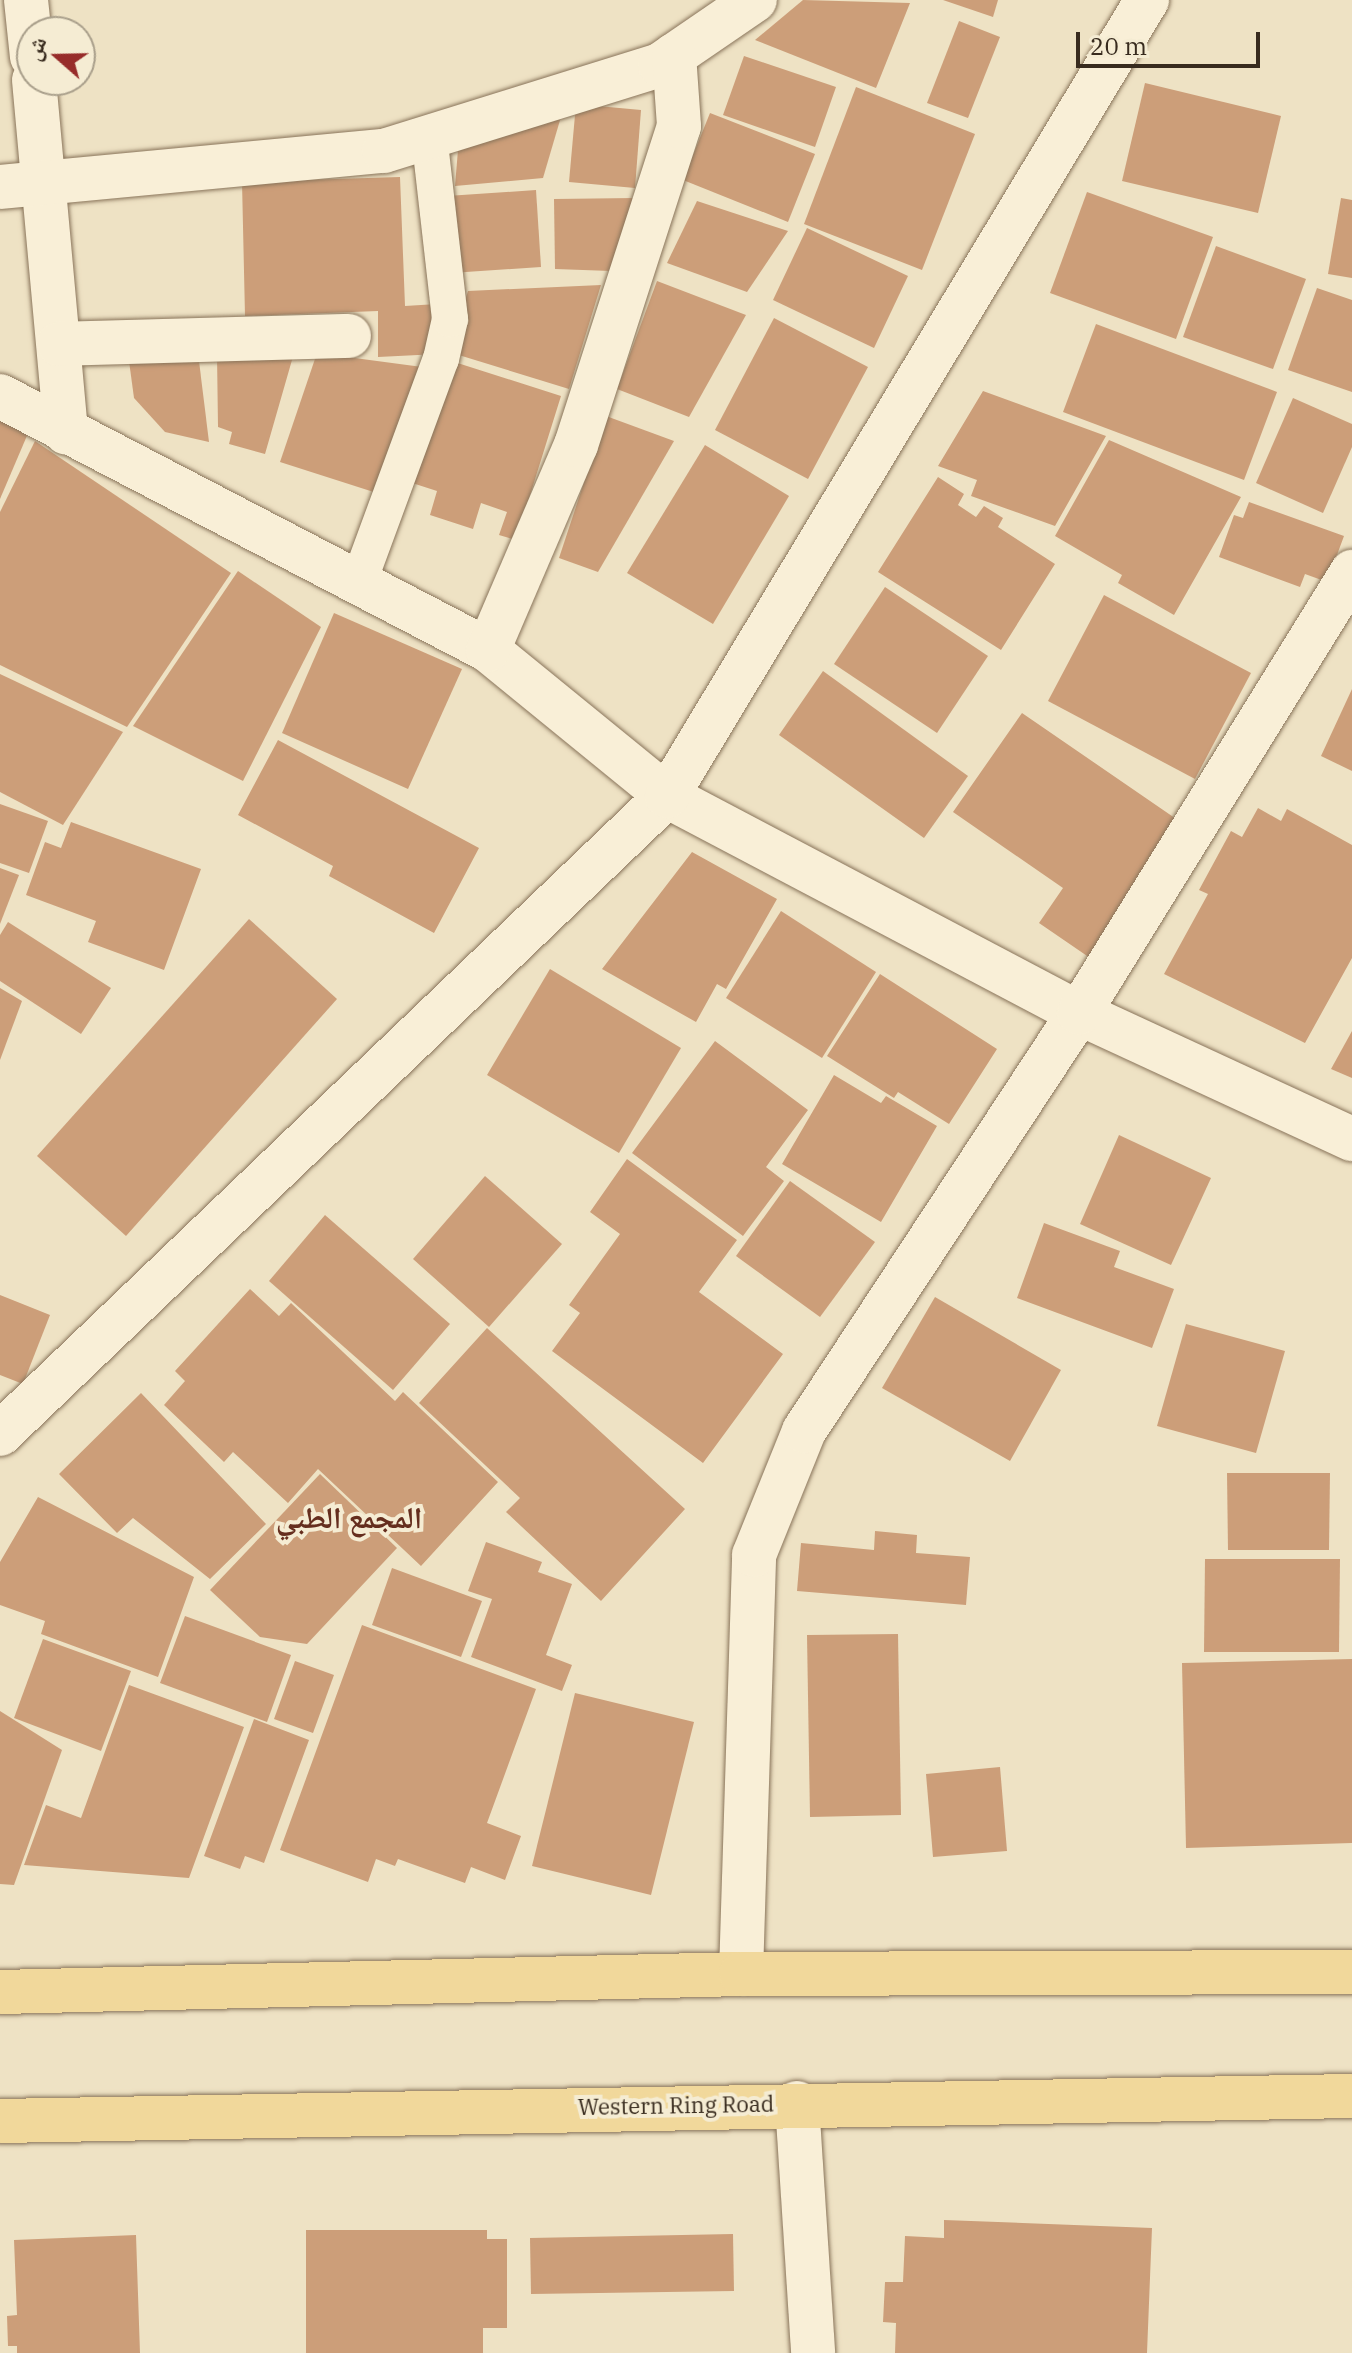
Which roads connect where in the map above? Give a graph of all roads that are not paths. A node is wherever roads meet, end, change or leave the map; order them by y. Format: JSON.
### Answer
{"nodes":[{"id":1,"x":755,"y":0,"type":"edge"},
{"id":2,"x":1147,"y":0,"type":"edge"},
{"id":3,"x":674,"y":55,"type":"junction"},
{"id":4,"x":36,"y":96,"type":"edge"},
{"id":5,"x":429,"y":134,"type":"junction"},
{"id":6,"x":44,"y":181,"type":"junction"},
{"id":7,"x":0,"y":187,"type":"edge"},
{"id":8,"x":349,"y":336,"type":"dead end"},
{"id":9,"x":59,"y":344,"type":"junction"},
{"id":10,"x":0,"y":396,"type":"edge"},
{"id":11,"x":66,"y":433,"type":"junction"},
{"id":12,"x":1352,"y":572,"type":"edge"},
{"id":13,"x":358,"y":584,"type":"junction"},
{"id":14,"x":488,"y":650,"type":"junction"},
{"id":15,"x":667,"y":796,"type":"junction"},
{"id":16,"x":1079,"y":1013,"type":"junction"},
{"id":17,"x":1352,"y":1139,"type":"edge"},
{"id":18,"x":0,"y":1434,"type":"edge"},
{"id":19,"x":1352,"y":1972,"type":"edge"},
{"id":20,"x":741,"y":1974,"type":"junction"},
{"id":21,"x":0,"y":1992,"type":"edge"},
{"id":22,"x":1352,"y":2096,"type":"edge"},
{"id":23,"x":797,"y":2103,"type":"junction"},
{"id":24,"x":0,"y":2121,"type":"edge"},
{"id":25,"x":813,"y":2353,"type":"edge"}],
"edges":[{"from":1,"to":3,"type":"street"},
{"from":2,"to":15,"type":"street"},
{"from":3,"to":5,"type":"street"},
{"from":3,"to":14,"type":"street"},
{"from":4,"to":6,"type":"street"},
{"from":5,"to":6,"type":"street"},
{"from":5,"to":13,"type":"lane"},
{"from":6,"to":7,"type":"street"},
{"from":6,"to":9,"type":"street"},
{"from":8,"to":9,"type":"street"},
{"from":9,"to":11,"type":"street"},
{"from":10,"to":11,"type":"street"},
{"from":11,"to":13,"type":"street"},
{"from":12,"to":16,"type":"street"},
{"from":13,"to":14,"type":"street"},
{"from":14,"to":15,"type":"street"},
{"from":15,"to":16,"type":"street"},
{"from":15,"to":18,"type":"street"},
{"from":16,"to":17,"type":"street"},
{"from":16,"to":20,"type":"street"},
{"from":19,"to":20,"type":"main road"},
{"from":20,"to":21,"type":"main road"},
{"from":22,"to":23,"type":"main road","name":"Western Ring Road"},
{"from":23,"to":24,"type":"main road","name":"Western Ring Road"},
{"from":23,"to":25,"type":"street"}]}
